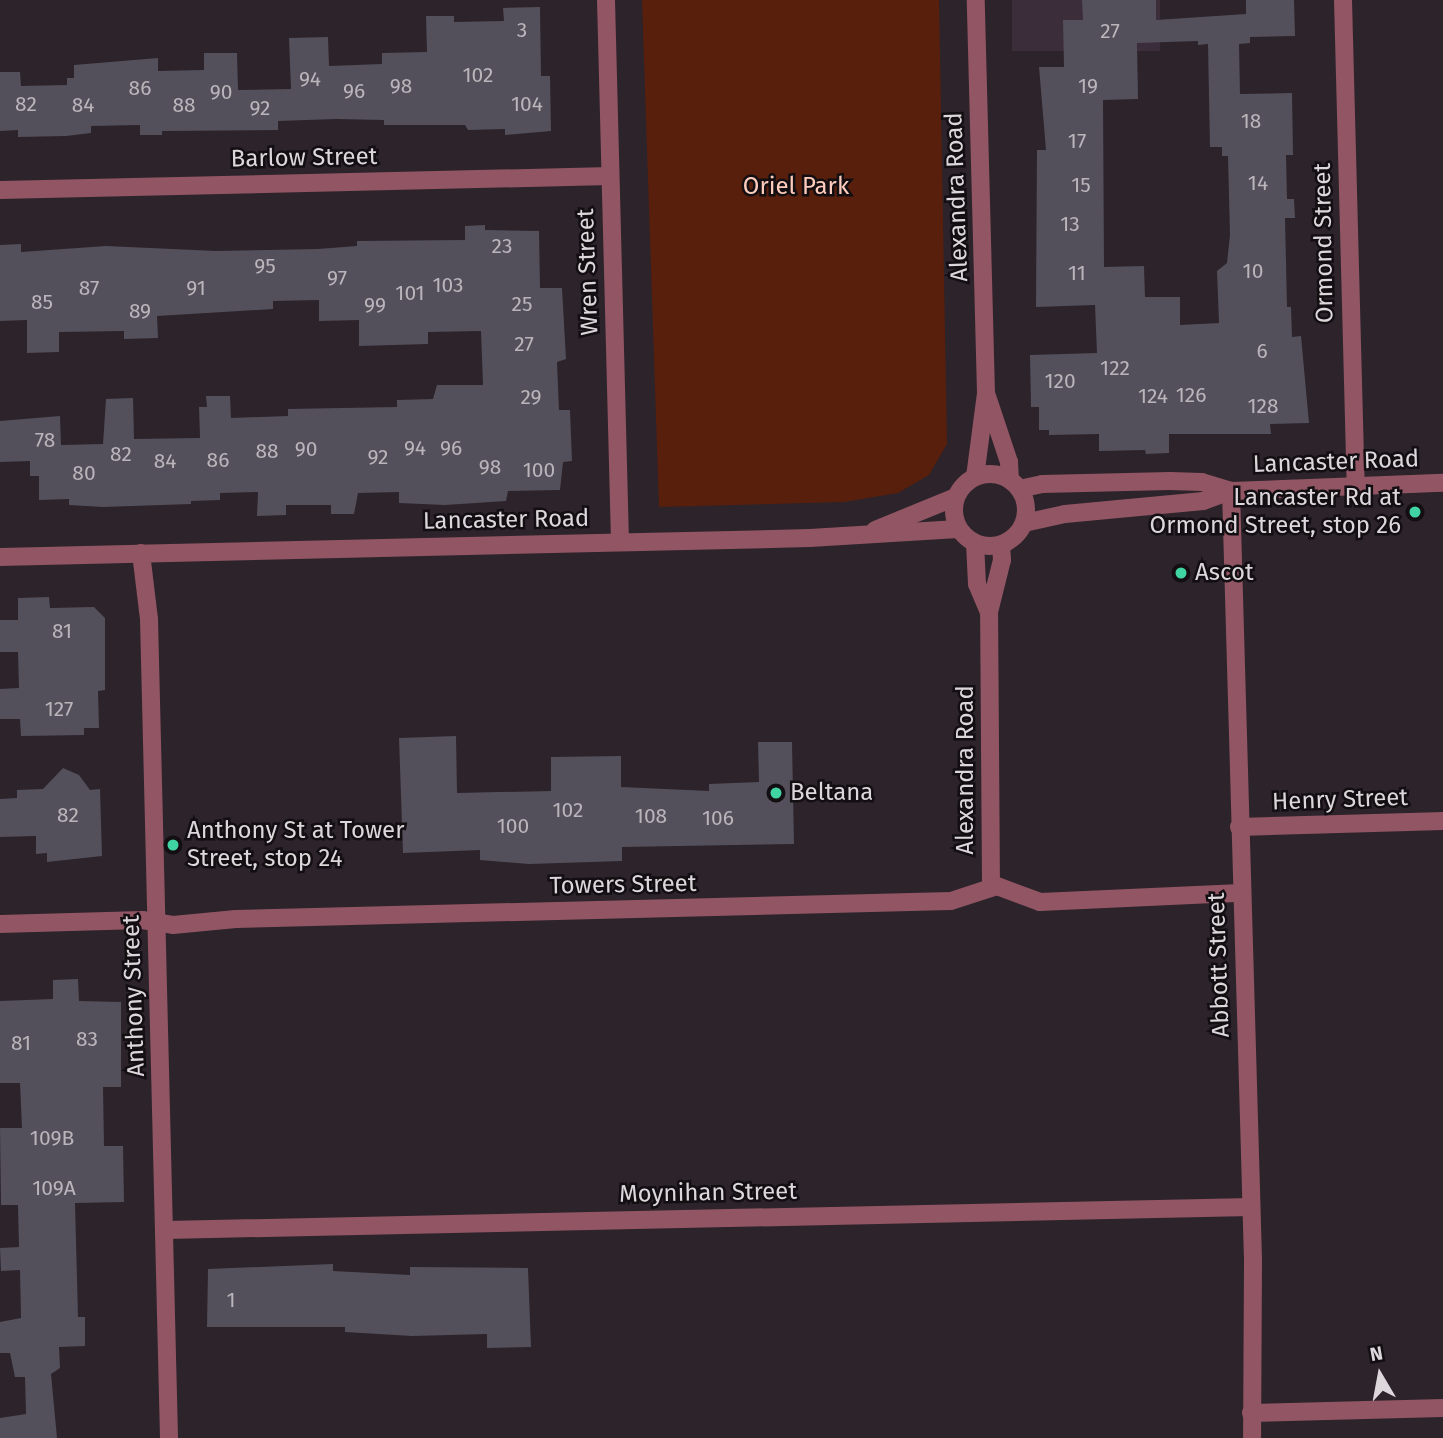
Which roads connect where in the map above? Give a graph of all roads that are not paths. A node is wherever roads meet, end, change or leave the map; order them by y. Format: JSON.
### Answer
{"nodes":[{"id":1,"x":606,"y":0,"type":"edge"},
{"id":2,"x":976,"y":0,"type":"edge"},
{"id":3,"x":1343,"y":0,"type":"edge"},
{"id":4,"x":610,"y":176,"type":"junction"},
{"id":5,"x":0,"y":190,"type":"edge"},
{"id":6,"x":986,"y":393,"type":"junction"},
{"id":7,"x":975,"y":477,"type":"junction"},
{"id":8,"x":1443,"y":483,"type":"edge"},
{"id":9,"x":1015,"y":484,"type":"junction"},
{"id":10,"x":1356,"y":485,"type":"junction"},
{"id":11,"x":1231,"y":491,"type":"junction"},
{"id":12,"x":956,"y":497,"type":"junction"},
{"id":13,"x":1024,"y":523,"type":"junction"},
{"id":14,"x":958,"y":528,"type":"junction"},
{"id":15,"x":872,"y":531,"type":"junction"},
{"id":16,"x":620,"y":542,"type":"junction"},
{"id":17,"x":975,"y":543,"type":"junction"},
{"id":18,"x":1001,"y":545,"type":"junction"},
{"id":19,"x":141,"y":554,"type":"junction"},
{"id":20,"x":0,"y":557,"type":"edge"},
{"id":21,"x":989,"y":612,"type":"junction"},
{"id":22,"x":1443,"y":821,"type":"edge"},
{"id":23,"x":1238,"y":827,"type":"junction"},
{"id":24,"x":991,"y":887,"type":"junction"},
{"id":25,"x":1241,"y":893,"type":"junction"},
{"id":26,"x":156,"y":923,"type":"junction"},
{"id":27,"x":0,"y":924,"type":"edge"},
{"id":28,"x":1251,"y":1207,"type":"junction"},
{"id":29,"x":166,"y":1230,"type":"junction"},
{"id":30,"x":1443,"y":1408,"type":"edge"},
{"id":31,"x":1251,"y":1413,"type":"junction"},
{"id":32,"x":169,"y":1438,"type":"edge"},
{"id":33,"x":1252,"y":1438,"type":"edge"}],
"edges":[{"from":1,"to":4,"type":"street","name":"Wren Street"},
{"from":2,"to":6,"type":"street","name":"Alexandra Road"},
{"from":3,"to":10,"type":"street","name":"Ormond Street"},
{"from":4,"to":5,"type":"street","name":"Barlow Street"},
{"from":4,"to":16,"type":"street","name":"Wren Street"},
{"from":6,"to":7,"type":"street","name":"Alexandra Road"},
{"from":6,"to":9,"type":"street","name":"Alexandra Road"},
{"from":7,"to":9,"type":"street"},
{"from":7,"to":12,"type":"street"},
{"from":8,"to":10,"type":"street","name":"Lancaster Road"},
{"from":9,"to":11,"type":"street","name":"Lancaster Road"},
{"from":9,"to":13,"type":"street"},
{"from":10,"to":11,"type":"street","name":"Lancaster Road"},
{"from":11,"to":13,"type":"street","name":"Lancaster Road"},
{"from":11,"to":23,"type":"street","name":"Abbott Street"},
{"from":12,"to":14,"type":"street"},
{"from":12,"to":15,"type":"street","name":"Lancaster Road"},
{"from":13,"to":18,"type":"street"},
{"from":14,"to":15,"type":"street","name":"Lancaster Road"},
{"from":14,"to":17,"type":"street"},
{"from":15,"to":16,"type":"street","name":"Lancaster Road"},
{"from":16,"to":19,"type":"street","name":"Lancaster Road"},
{"from":17,"to":18,"type":"street"},
{"from":17,"to":21,"type":"street","name":"Alexandra Road"},
{"from":18,"to":21,"type":"street","name":"Alexandra Road"},
{"from":19,"to":20,"type":"street","name":"Lancaster Road"},
{"from":19,"to":26,"type":"street","name":"Anthony Street"},
{"from":21,"to":24,"type":"street","name":"Alexandra Road"},
{"from":22,"to":23,"type":"street","name":"Henry Street"},
{"from":23,"to":25,"type":"street","name":"Abbott Street"},
{"from":24,"to":25,"type":"street"},
{"from":24,"to":26,"type":"street","name":"Towers Street"},
{"from":25,"to":28,"type":"street","name":"Abbott Street"},
{"from":26,"to":27,"type":"street","name":"Towers Street"},
{"from":26,"to":29,"type":"street","name":"Anthony Street"},
{"from":28,"to":29,"type":"street","name":"Moynihan Street"},
{"from":28,"to":31,"type":"street","name":"Abbott Street"},
{"from":29,"to":32,"type":"street","name":"Anthony Street"},
{"from":30,"to":31,"type":"street"},
{"from":31,"to":33,"type":"street","name":"Abbott Street"}]}
